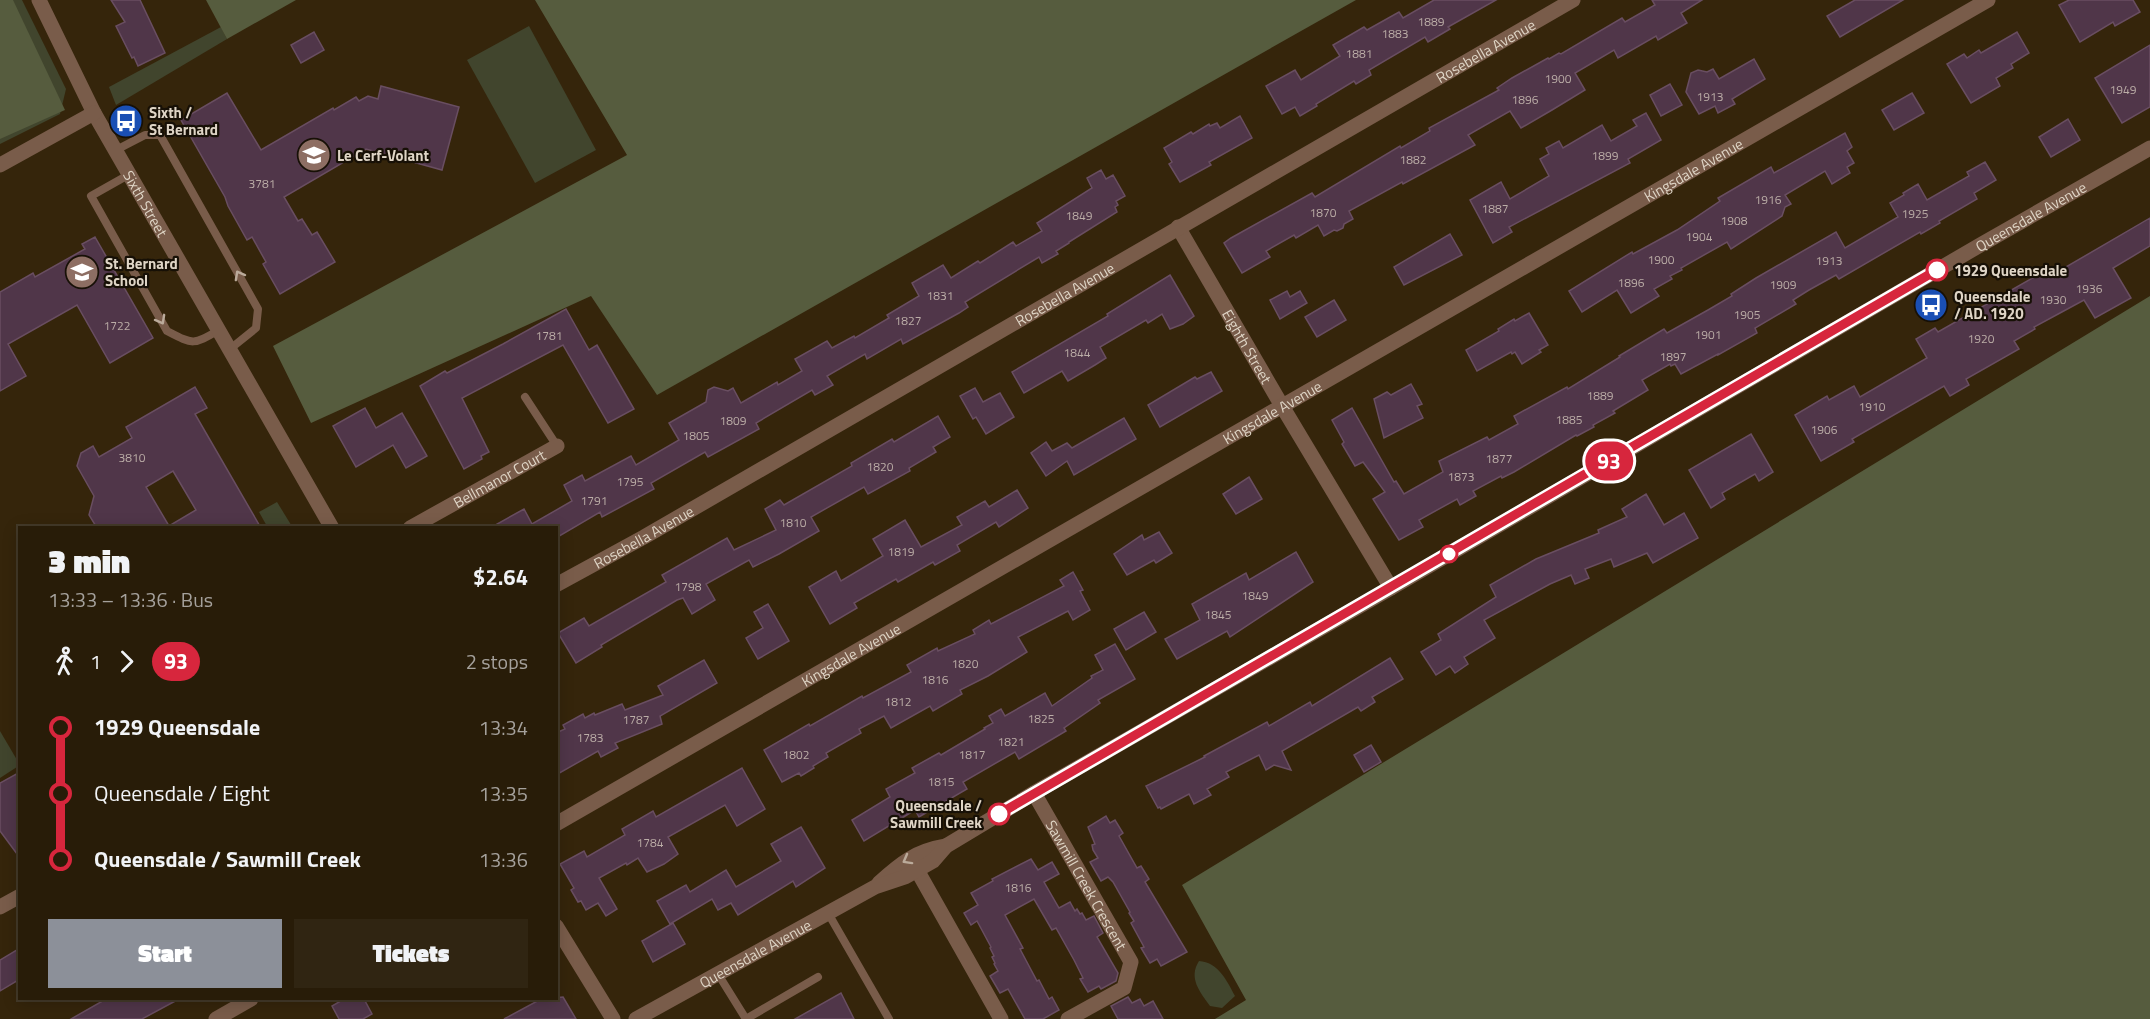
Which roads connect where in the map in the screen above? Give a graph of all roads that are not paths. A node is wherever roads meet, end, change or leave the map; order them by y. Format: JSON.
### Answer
{"nodes":[{"id":1,"x":39,"y":0,"type":"edge"},
{"id":2,"x":1573,"y":0,"type":"edge"},
{"id":3,"x":1988,"y":0,"type":"edge"},
{"id":4,"x":94,"y":113,"type":"junction"},
{"id":5,"x":2150,"y":148,"type":"edge"},
{"id":6,"x":116,"y":150,"type":"junction"},
{"id":7,"x":0,"y":165,"type":"edge"},
{"id":8,"x":130,"y":174,"type":"junction"},
{"id":9,"x":1178,"y":227,"type":"junction"},
{"id":10,"x":219,"y":330,"type":"junction"},
{"id":11,"x":230,"y":349,"type":"junction"},
{"id":12,"x":525,"y":397,"type":"dead end"},
{"id":13,"x":1282,"y":406,"type":"junction"},
{"id":14,"x":557,"y":446,"type":"joint"},
{"id":15,"x":331,"y":526,"type":"edge"},
{"id":16,"x":414,"y":526,"type":"edge"},
{"id":17,"x":558,"y":584,"type":"edge"},
{"id":18,"x":1391,"y":588,"type":"junction"},
{"id":19,"x":1034,"y":793,"type":"junction"},
{"id":20,"x":558,"y":824,"type":"edge"},
{"id":21,"x":946,"y":846,"type":"junction"},
{"id":22,"x":917,"y":870,"type":"junction"},
{"id":23,"x":875,"y":886,"type":"junction"},
{"id":24,"x":18,"y":897,"type":"edge"},
{"id":25,"x":0,"y":907,"type":"edge"},
{"id":26,"x":828,"y":913,"type":"junction"},
{"id":27,"x":558,"y":929,"type":"edge"},
{"id":28,"x":718,"y":974,"type":"junction"},
{"id":29,"x":818,"y":977,"type":"dead end"},
{"id":30,"x":249,"y":1000,"type":"edge"},
{"id":31,"x":216,"y":1019,"type":"edge"},
{"id":32,"x":613,"y":1019,"type":"edge"},
{"id":33,"x":636,"y":1019,"type":"edge"},
{"id":34,"x":746,"y":1019,"type":"edge"},
{"id":35,"x":889,"y":1019,"type":"edge"},
{"id":36,"x":1001,"y":1019,"type":"edge"},
{"id":37,"x":1068,"y":1019,"type":"edge"}],
"edges":[{"from":1,"to":4,"type":"street","name":"Sixth Street"},
{"from":2,"to":9,"type":"street","name":"Rosebella Avenue"},
{"from":3,"to":13,"type":"street","name":"Kingsdale Avenue"},
{"from":4,"to":6,"type":"street","name":"Sixth Street"},
{"from":4,"to":7,"type":"street"},
{"from":5,"to":18,"type":"street","name":"Queensdale Avenue"},
{"from":6,"to":8,"type":"street","name":"Sixth Street"},
{"from":11,"to":6,"type":"lane","one_way":true},
{"from":8,"to":10,"type":"street","name":"Sixth Street"},
{"from":8,"to":10,"type":"lane","one_way":true},
{"from":9,"to":13,"type":"street","name":"Eighth Street"},
{"from":9,"to":17,"type":"street","name":"Rosebella Avenue"},
{"from":10,"to":11,"type":"street","name":"Sixth Street"},
{"from":11,"to":15,"type":"street","name":"Sixth Street"},
{"from":12,"to":14,"type":"lane"},
{"from":13,"to":18,"type":"street","name":"Eighth Street"},
{"from":13,"to":20,"type":"street","name":"Kingsdale Avenue"},
{"from":14,"to":16,"type":"street","name":"Bellmanor Court"},
{"from":18,"to":19,"type":"street","name":"Queensdale Avenue"},
{"from":19,"to":21,"type":"street","name":"Queensdale Avenue"},
{"from":19,"to":37,"type":"street","name":"Sawmill Creek Crescent"},
{"from":21,"to":22,"type":"street","name":"Queensdale Avenue"},
{"from":21,"to":23,"type":"street","name":"Queensdale Avenue","one_way":true},
{"from":22,"to":23,"type":"street","name":"Queensdale Avenue"},
{"from":22,"to":36,"type":"street"},
{"from":23,"to":26,"type":"street","name":"Queensdale Avenue"},
{"from":24,"to":25,"type":"street"},
{"from":26,"to":28,"type":"street","name":"Queensdale Avenue"},
{"from":26,"to":35,"type":"lane"},
{"from":27,"to":32,"type":"street"},
{"from":28,"to":33,"type":"street","name":"Queensdale Avenue"},
{"from":28,"to":34,"type":"lane"},
{"from":29,"to":34,"type":"lane"},
{"from":30,"to":31,"type":"street"}]}
